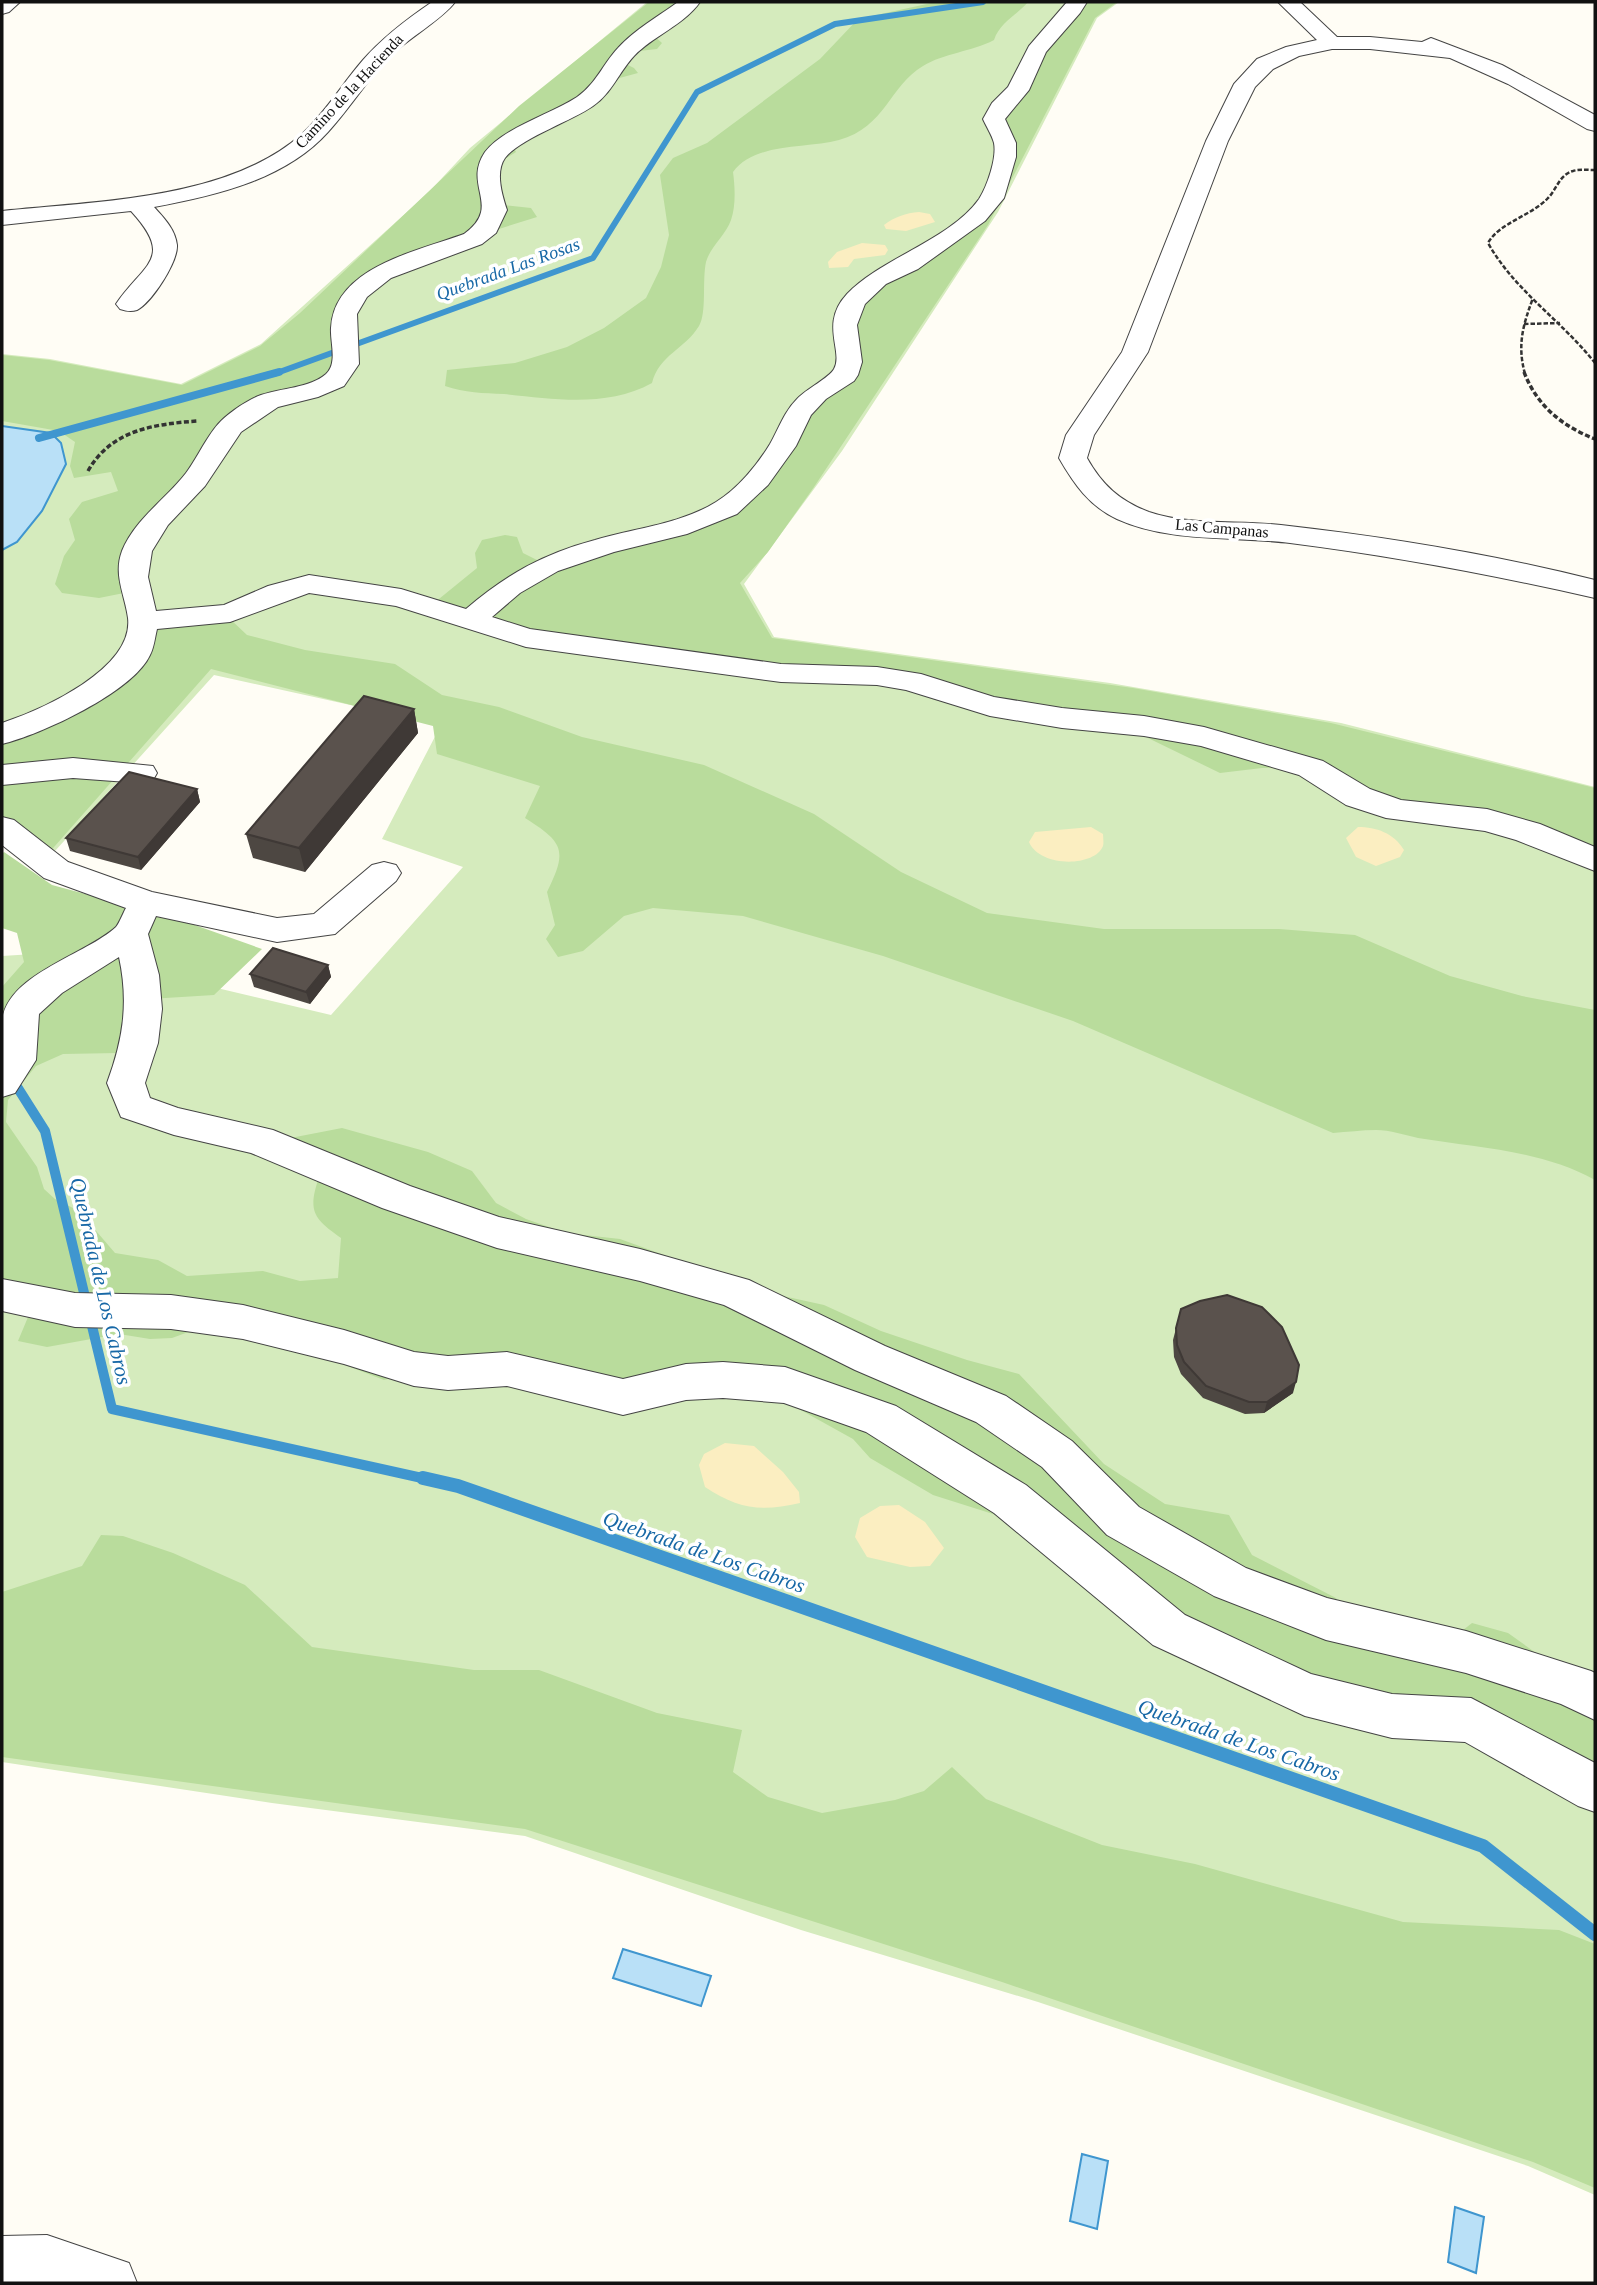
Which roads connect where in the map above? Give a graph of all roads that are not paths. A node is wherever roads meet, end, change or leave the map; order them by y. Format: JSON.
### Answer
{"nodes":[{"id":1,"x":10,"y":2,"type":"edge"},
{"id":2,"x":445,"y":2,"type":"edge"},
{"id":3,"x":690,"y":2,"type":"edge"},
{"id":4,"x":1077,"y":2,"type":"edge"},
{"id":5,"x":1288,"y":2,"type":"edge"},
{"id":6,"x":2,"y":8,"type":"edge"},
{"id":7,"x":1326,"y":39,"type":"junction"},
{"id":8,"x":1595,"y":124,"type":"edge"},
{"id":9,"x":136,"y":203,"type":"junction"},
{"id":10,"x":2,"y":218,"type":"edge"},
{"id":11,"x":129,"y":304,"type":"dead end"},
{"id":12,"x":1595,"y":589,"type":"edge"},
{"id":13,"x":144,"y":621,"type":"junction"},
{"id":14,"x":470,"y":621,"type":"junction"},
{"id":15,"x":2,"y":734,"type":"edge"},
{"id":16,"x":141,"y":773,"type":"edge"},
{"id":17,"x":2,"y":775,"type":"edge"},
{"id":18,"x":2,"y":828,"type":"edge"},
{"id":19,"x":1595,"y":860,"type":"edge"},
{"id":20,"x":384,"y":873,"type":"dead end"},
{"id":21,"x":138,"y":918,"type":"junction"},
{"id":22,"x":2,"y":1083,"type":"edge"},
{"id":23,"x":2,"y":1295,"type":"edge"},
{"id":24,"x":1595,"y":1698,"type":"edge"},
{"id":25,"x":1595,"y":1789,"type":"edge"},
{"id":26,"x":2,"y":2264,"type":"edge"},
{"id":27,"x":109,"y":2283,"type":"edge"}],
"edges":[{"from":1,"to":6,"type":"street"},
{"from":2,"to":9,"type":"street","name":"Camino de la Hacienda"},
{"from":3,"to":13,"type":"street"},
{"from":4,"to":14,"type":"street"},
{"from":5,"to":7,"type":"street"},
{"from":7,"to":8,"type":"street","name":"Las Campanas"},
{"from":7,"to":12,"type":"street","name":"Las Campanas"},
{"from":9,"to":10,"type":"street","name":"Camino de la Hacienda"},
{"from":9,"to":11,"type":"street"},
{"from":13,"to":14,"type":"street"},
{"from":13,"to":15,"type":"street"},
{"from":14,"to":19,"type":"street"},
{"from":16,"to":17,"type":"street"},
{"from":18,"to":21,"type":"street"},
{"from":20,"to":21,"type":"street"},
{"from":21,"to":22,"type":"street"},
{"from":21,"to":24,"type":"street"},
{"from":23,"to":25,"type":"street"},
{"from":26,"to":27,"type":"street"}]}
